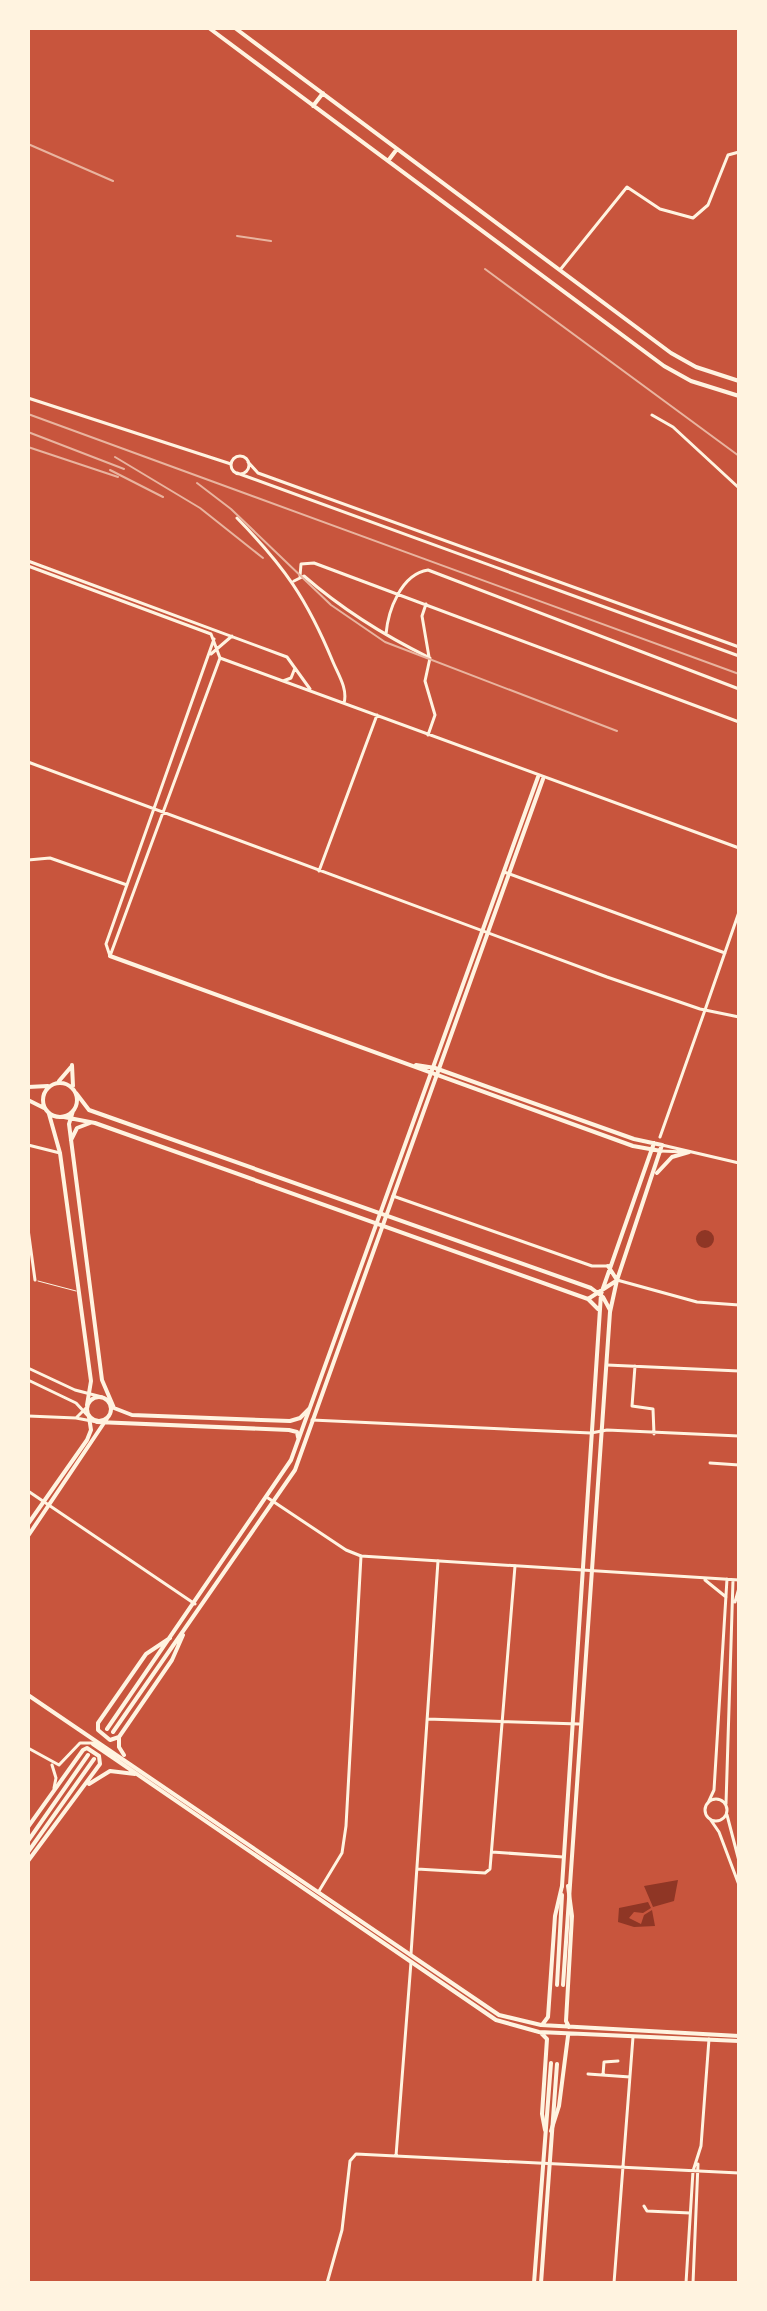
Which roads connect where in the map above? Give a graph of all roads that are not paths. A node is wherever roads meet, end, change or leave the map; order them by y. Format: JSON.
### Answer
{"nodes":[{"id":1,"x":209,"y":28,"type":"edge"},
{"id":2,"x":235,"y":28,"type":"edge"},
{"id":3,"x":323,"y":93,"type":"junction"},
{"id":4,"x":313,"y":106,"type":"junction"},
{"id":5,"x":397,"y":149,"type":"junction"},
{"id":6,"x":739,"y":152,"type":"edge"},
{"id":7,"x":388,"y":161,"type":"junction"},
{"id":8,"x":560,"y":270,"type":"junction"},
{"id":9,"x":674,"y":355,"type":"junction"},
{"id":10,"x":689,"y":364,"type":"junction"},
{"id":11,"x":664,"y":366,"type":"junction"},
{"id":12,"x":684,"y":378,"type":"junction"},
{"id":13,"x":739,"y":381,"type":"edge"},
{"id":14,"x":739,"y":396,"type":"edge"},
{"id":15,"x":28,"y":398,"type":"edge"},
{"id":16,"x":652,"y":415,"type":"dead end"},
{"id":17,"x":248,"y":462,"type":"junction"},
{"id":18,"x":231,"y":464,"type":"junction"},
{"id":19,"x":237,"y":473,"type":"junction"},
{"id":20,"x":739,"y":488,"type":"edge"},
{"id":21,"x":237,"y":518,"type":"dead end"},
{"id":22,"x":28,"y":563,"type":"edge"},
{"id":23,"x":300,"y":576,"type":"junction"},
{"id":24,"x":294,"y":581,"type":"junction"},
{"id":25,"x":121,"y":593,"type":"junction"},
{"id":26,"x":399,"y":594,"type":"junction"},
{"id":27,"x":119,"y":599,"type":"junction"},
{"id":28,"x":426,"y":604,"type":"junction"},
{"id":29,"x":386,"y":634,"type":"junction"},
{"id":30,"x":232,"y":636,"type":"junction"},
{"id":31,"x":214,"y":639,"type":"junction"},
{"id":32,"x":739,"y":647,"type":"edge"},
{"id":33,"x":217,"y":649,"type":"junction"},
{"id":34,"x":210,"y":655,"type":"junction"},
{"id":35,"x":739,"y":656,"type":"edge"},
{"id":36,"x":429,"y":657,"type":"junction"},
{"id":37,"x":220,"y":658,"type":"junction"},
{"id":38,"x":294,"y":664,"type":"junction"},
{"id":39,"x":280,"y":681,"type":"junction"},
{"id":40,"x":739,"y":689,"type":"edge"},
{"id":41,"x":311,"y":690,"type":"junction"},
{"id":42,"x":344,"y":703,"type":"junction"},
{"id":43,"x":377,"y":715,"type":"junction"},
{"id":44,"x":739,"y":722,"type":"edge"},
{"id":45,"x":428,"y":735,"type":"junction"},
{"id":46,"x":28,"y":762,"type":"edge"},
{"id":47,"x":540,"y":778,"type":"junction"},
{"id":48,"x":154,"y":809,"type":"junction"},
{"id":49,"x":164,"y":813,"type":"junction"},
{"id":50,"x":739,"y":848,"type":"edge"},
{"id":51,"x":28,"y":860,"type":"edge"},
{"id":52,"x":319,"y":871,"type":"junction"},
{"id":53,"x":506,"y":872,"type":"junction"},
{"id":54,"x":127,"y":885,"type":"junction"},
{"id":55,"x":739,"y":912,"type":"edge"},
{"id":56,"x":484,"y":933,"type":"junction"},
{"id":57,"x":725,"y":953,"type":"junction"},
{"id":58,"x":110,"y":956,"type":"junction"},
{"id":59,"x":705,"y":1010,"type":"junction"},
{"id":60,"x":739,"y":1017,"type":"edge"},
{"id":61,"x":437,"y":1072,"type":"junction"},
{"id":62,"x":57,"y":1082,"type":"junction"},
{"id":63,"x":51,"y":1085,"type":"junction"},
{"id":64,"x":28,"y":1087,"type":"edge"},
{"id":65,"x":75,"y":1091,"type":"junction"},
{"id":66,"x":28,"y":1100,"type":"edge"},
{"id":67,"x":47,"y":1111,"type":"junction"},
{"id":68,"x":67,"y":1117,"type":"junction"},
{"id":69,"x":95,"y":1123,"type":"junction"},
{"id":70,"x":660,"y":1137,"type":"junction"},
{"id":71,"x":71,"y":1142,"type":"junction"},
{"id":72,"x":654,"y":1143,"type":"junction"},
{"id":73,"x":28,"y":1145,"type":"edge"},
{"id":74,"x":662,"y":1148,"type":"junction"},
{"id":75,"x":651,"y":1150,"type":"junction"},
{"id":76,"x":689,"y":1152,"type":"junction"},
{"id":77,"x":60,"y":1153,"type":"junction"},
{"id":78,"x":739,"y":1163,"type":"edge"},
{"id":79,"x":654,"y":1179,"type":"junction"},
{"id":80,"x":393,"y":1195,"type":"junction"},
{"id":81,"x":631,"y":1206,"type":"junction"},
{"id":82,"x":643,"y":1210,"type":"junction"},
{"id":83,"x":385,"y":1215,"type":"junction"},
{"id":84,"x":375,"y":1225,"type":"junction"},
{"id":85,"x":28,"y":1229,"type":"edge"},
{"id":86,"x":608,"y":1266,"type":"junction"},
{"id":87,"x":28,"y":1278,"type":"edge"},
{"id":88,"x":35,"y":1280,"type":"junction"},
{"id":89,"x":617,"y":1280,"type":"junction"},
{"id":90,"x":603,"y":1281,"type":"junction"},
{"id":91,"x":591,"y":1288,"type":"junction"},
{"id":92,"x":79,"y":1292,"type":"junction"},
{"id":93,"x":601,"y":1294,"type":"junction"},
{"id":94,"x":588,"y":1299,"type":"junction"},
{"id":95,"x":739,"y":1305,"type":"edge"},
{"id":96,"x":598,"y":1311,"type":"junction"},
{"id":97,"x":610,"y":1312,"type":"junction"},
{"id":98,"x":606,"y":1365,"type":"junction"},
{"id":99,"x":635,"y":1366,"type":"junction"},
{"id":100,"x":28,"y":1368,"type":"edge"},
{"id":101,"x":739,"y":1371,"type":"edge"},
{"id":102,"x":28,"y":1380,"type":"edge"},
{"id":103,"x":90,"y":1394,"type":"junction"},
{"id":104,"x":102,"y":1397,"type":"junction"},
{"id":105,"x":109,"y":1402,"type":"junction"},
{"id":106,"x":86,"y":1408,"type":"junction"},
{"id":107,"x":309,"y":1409,"type":"junction"},
{"id":108,"x":110,"y":1414,"type":"junction"},
{"id":109,"x":28,"y":1416,"type":"edge"},
{"id":110,"x":76,"y":1418,"type":"junction"},
{"id":111,"x":90,"y":1419,"type":"junction"},
{"id":112,"x":312,"y":1420,"type":"junction"},
{"id":113,"x":290,"y":1421,"type":"junction"},
{"id":114,"x":97,"y":1422,"type":"junction"},
{"id":115,"x":106,"y":1422,"type":"junction"},
{"id":116,"x":289,"y":1430,"type":"junction"},
{"id":117,"x":600,"y":1430,"type":"junction"},
{"id":118,"x":591,"y":1433,"type":"junction"},
{"id":119,"x":654,"y":1434,"type":"junction"},
{"id":120,"x":739,"y":1436,"type":"edge"},
{"id":121,"x":298,"y":1440,"type":"junction"},
{"id":122,"x":710,"y":1463,"type":"dead end"},
{"id":123,"x":739,"y":1465,"type":"edge"},
{"id":124,"x":28,"y":1491,"type":"edge"},
{"id":125,"x":271,"y":1500,"type":"junction"},
{"id":126,"x":44,"y":1501,"type":"junction"},
{"id":127,"x":49,"y":1505,"type":"junction"},
{"id":128,"x":28,"y":1524,"type":"edge"},
{"id":129,"x":28,"y":1536,"type":"edge"},
{"id":130,"x":361,"y":1556,"type":"junction"},
{"id":131,"x":438,"y":1561,"type":"junction"},
{"id":132,"x":515,"y":1566,"type":"junction"},
{"id":133,"x":582,"y":1570,"type":"junction"},
{"id":134,"x":590,"y":1571,"type":"junction"},
{"id":135,"x":701,"y":1578,"type":"junction"},
{"id":136,"x":727,"y":1579,"type":"junction"},
{"id":137,"x":733,"y":1580,"type":"junction"},
{"id":138,"x":739,"y":1580,"type":"edge"},
{"id":139,"x":739,"y":1588,"type":"edge"},
{"id":140,"x":726,"y":1597,"type":"junction"},
{"id":141,"x":195,"y":1604,"type":"junction"},
{"id":142,"x":734,"y":1605,"type":"junction"},
{"id":143,"x":185,"y":1629,"type":"junction"},
{"id":144,"x":171,"y":1638,"type":"junction"},
{"id":145,"x":723,"y":1649,"type":"junction"},
{"id":146,"x":731,"y":1649,"type":"junction"},
{"id":147,"x":28,"y":1695,"type":"edge"},
{"id":148,"x":427,"y":1719,"type":"junction"},
{"id":149,"x":503,"y":1721,"type":"junction"},
{"id":150,"x":98,"y":1723,"type":"junction"},
{"id":151,"x":572,"y":1723,"type":"junction"},
{"id":152,"x":579,"y":1724,"type":"junction"},
{"id":153,"x":76,"y":1727,"type":"junction"},
{"id":154,"x":119,"y":1737,"type":"junction"},
{"id":155,"x":93,"y":1744,"type":"joint"},
{"id":156,"x":28,"y":1748,"type":"edge"},
{"id":157,"x":88,"y":1755,"type":"dead end"},
{"id":158,"x":94,"y":1759,"type":"dead end"},
{"id":159,"x":49,"y":1762,"type":"junction"},
{"id":160,"x":131,"y":1762,"type":"junction"},
{"id":161,"x":716,"y":1766,"type":"junction"},
{"id":162,"x":725,"y":1766,"type":"junction"},
{"id":163,"x":143,"y":1778,"type":"junction"},
{"id":164,"x":52,"y":1793,"type":"junction"},
{"id":165,"x":78,"y":1794,"type":"junction"},
{"id":166,"x":708,"y":1803,"type":"junction"},
{"id":167,"x":726,"y":1804,"type":"junction"},
{"id":168,"x":727,"y":1814,"type":"junction"},
{"id":169,"x":710,"y":1819,"type":"junction"},
{"id":170,"x":28,"y":1827,"type":"edge"},
{"id":171,"x":28,"y":1841,"type":"edge"},
{"id":172,"x":28,"y":1852,"type":"edge"},
{"id":173,"x":492,"y":1852,"type":"junction"},
{"id":174,"x":563,"y":1857,"type":"junction"},
{"id":175,"x":28,"y":1861,"type":"edge"},
{"id":176,"x":739,"y":1861,"type":"edge"},
{"id":177,"x":417,"y":1869,"type":"junction"},
{"id":178,"x":739,"y":1885,"type":"edge"},
{"id":179,"x":565,"y":1886,"type":"junction"},
{"id":180,"x":319,"y":1891,"type":"junction"},
{"id":181,"x":411,"y":1951,"type":"junction"},
{"id":182,"x":411,"y":1962,"type":"junction"},
{"id":183,"x":560,"y":1985,"type":"dead end"},
{"id":184,"x":541,"y":2025,"type":"junction"},
{"id":185,"x":571,"y":2031,"type":"junction"},
{"id":186,"x":539,"y":2032,"type":"junction"},
{"id":187,"x":633,"y":2037,"type":"junction"},
{"id":188,"x":709,"y":2039,"type":"junction"},
{"id":189,"x":739,"y":2039,"type":"edge"},
{"id":190,"x":618,"y":2061,"type":"dead end"},
{"id":191,"x":554,"y":2064,"type":"dead end"},
{"id":192,"x":588,"y":2074,"type":"dead end"},
{"id":193,"x":603,"y":2075,"type":"junction"},
{"id":194,"x":630,"y":2077,"type":"junction"},
{"id":195,"x":548,"y":2130,"type":"junction"},
{"id":196,"x":396,"y":2156,"type":"junction"},
{"id":197,"x":546,"y":2163,"type":"junction"},
{"id":198,"x":698,"y":2164,"type":"junction"},
{"id":199,"x":623,"y":2167,"type":"junction"},
{"id":200,"x":693,"y":2171,"type":"junction"},
{"id":201,"x":700,"y":2171,"type":"junction"},
{"id":202,"x":739,"y":2173,"type":"edge"},
{"id":203,"x":644,"y":2206,"type":"dead end"},
{"id":204,"x":690,"y":2213,"type":"junction"},
{"id":205,"x":327,"y":2283,"type":"edge"},
{"id":206,"x":534,"y":2283,"type":"edge"},
{"id":207,"x":541,"y":2283,"type":"edge"},
{"id":208,"x":614,"y":2283,"type":"edge"},
{"id":209,"x":686,"y":2283,"type":"edge"},
{"id":210,"x":693,"y":2283,"type":"edge"}],
"edges":[{"from":1,"to":4,"type":"main road"},
{"from":2,"to":3,"type":"main road"},
{"from":3,"to":4,"type":"main road"},
{"from":3,"to":5,"type":"main road"},
{"from":4,"to":7,"type":"main road"},
{"from":5,"to":7,"type":"main road"},
{"from":5,"to":8,"type":"main road"},
{"from":6,"to":8,"type":"street"},
{"from":7,"to":11,"type":"main road"},
{"from":8,"to":9,"type":"main road"},
{"from":9,"to":10,"type":"main road"},
{"from":9,"to":11,"type":"main road"},
{"from":10,"to":12,"type":"main road"},
{"from":10,"to":13,"type":"main road"},
{"from":11,"to":12,"type":"main road"},
{"from":12,"to":14,"type":"main road"},
{"from":15,"to":18,"type":"street"},
{"from":16,"to":20,"type":"street"},
{"from":17,"to":18,"type":"street"},
{"from":17,"to":19,"type":"street"},
{"from":17,"to":32,"type":"street"},
{"from":18,"to":19,"type":"street"},
{"from":19,"to":35,"type":"street"},
{"from":21,"to":24,"type":"street"},
{"from":22,"to":25,"type":"street"},
{"from":22,"to":27,"type":"street"},
{"from":23,"to":24,"type":"street"},
{"from":23,"to":26,"type":"street"},
{"from":23,"to":29,"type":"street"},
{"from":24,"to":42,"type":"street"},
{"from":25,"to":27,"type":"street"},
{"from":25,"to":30,"type":"street"},
{"from":26,"to":28,"type":"street"},
{"from":26,"to":29,"type":"street"},
{"from":26,"to":40,"type":"street"},
{"from":27,"to":31,"type":"street"},
{"from":28,"to":36,"type":"street"},
{"from":28,"to":44,"type":"street"},
{"from":29,"to":36,"type":"street"},
{"from":30,"to":33,"type":"street"},
{"from":30,"to":38,"type":"street"},
{"from":31,"to":33,"type":"street"},
{"from":31,"to":34,"type":"street"},
{"from":33,"to":34,"type":"street"},
{"from":33,"to":37,"type":"street"},
{"from":34,"to":48,"type":"street"},
{"from":36,"to":45,"type":"street"},
{"from":37,"to":39,"type":"street"},
{"from":37,"to":49,"type":"street"},
{"from":38,"to":39,"type":"street"},
{"from":38,"to":41,"type":"street"},
{"from":39,"to":41,"type":"street"},
{"from":41,"to":42,"type":"street"},
{"from":42,"to":43,"type":"street"},
{"from":43,"to":45,"type":"street"},
{"from":43,"to":52,"type":"street"},
{"from":45,"to":47,"type":"street"},
{"from":46,"to":48,"type":"street"},
{"from":47,"to":50,"type":"street"},
{"from":47,"to":53,"type":"main road"},
{"from":48,"to":49,"type":"street"},
{"from":48,"to":54,"type":"street"},
{"from":49,"to":52,"type":"street"},
{"from":49,"to":58,"type":"street"},
{"from":51,"to":54,"type":"street"},
{"from":52,"to":56,"type":"street"},
{"from":53,"to":56,"type":"main road"},
{"from":53,"to":57,"type":"street"},
{"from":54,"to":58,"type":"street"},
{"from":55,"to":57,"type":"street"},
{"from":56,"to":59,"type":"street"},
{"from":56,"to":61,"type":"main road"},
{"from":57,"to":59,"type":"street"},
{"from":58,"to":61,"type":"main road"},
{"from":59,"to":60,"type":"street"},
{"from":59,"to":70,"type":"street"},
{"from":61,"to":72,"type":"main road"},
{"from":61,"to":75,"type":"main road"},
{"from":61,"to":80,"type":"main road"},
{"from":61,"to":83,"type":"main road"},
{"from":62,"to":63,"type":"main road"},
{"from":62,"to":65,"type":"main road"},
{"from":62,"to":65,"type":"main road"},
{"from":63,"to":64,"type":"main road"},
{"from":63,"to":67,"type":"main road"},
{"from":65,"to":68,"type":"main road"},
{"from":65,"to":83,"type":"main road"},
{"from":66,"to":67,"type":"main road"},
{"from":67,"to":68,"type":"main road"},
{"from":67,"to":77,"type":"main road"},
{"from":68,"to":69,"type":"main road"},
{"from":68,"to":71,"type":"main road"},
{"from":69,"to":71,"type":"main road"},
{"from":69,"to":84,"type":"main road"},
{"from":70,"to":72,"type":"street"},
{"from":70,"to":74,"type":"street"},
{"from":71,"to":105,"type":"main road"},
{"from":72,"to":74,"type":"main road"},
{"from":72,"to":75,"type":"main road"},
{"from":73,"to":77,"type":"street"},
{"from":74,"to":75,"type":"main road"},
{"from":74,"to":76,"type":"street"},
{"from":74,"to":79,"type":"main road"},
{"from":75,"to":81,"type":"main road"},
{"from":76,"to":78,"type":"street"},
{"from":76,"to":79,"type":"main road"},
{"from":77,"to":92,"type":"main road"},
{"from":79,"to":82,"type":"main road"},
{"from":80,"to":83,"type":"main road"},
{"from":80,"to":86,"type":"street"},
{"from":81,"to":82,"type":"main road"},
{"from":81,"to":86,"type":"main road"},
{"from":82,"to":89,"type":"main road"},
{"from":83,"to":84,"type":"main road"},
{"from":83,"to":91,"type":"main road"},
{"from":84,"to":94,"type":"main road"},
{"from":84,"to":107,"type":"main road"},
{"from":84,"to":112,"type":"main road"},
{"from":85,"to":88,"type":"street"},
{"from":86,"to":89,"type":"main road"},
{"from":86,"to":90,"type":"main road"},
{"from":87,"to":88,"type":"lane"},
{"from":88,"to":92,"type":"lane"},
{"from":89,"to":93,"type":"main road"},
{"from":89,"to":95,"type":"street"},
{"from":89,"to":97,"type":"main road"},
{"from":90,"to":91,"type":"main road"},
{"from":90,"to":93,"type":"main road"},
{"from":91,"to":93,"type":"main road"},
{"from":92,"to":103,"type":"main road"},
{"from":93,"to":94,"type":"main road"},
{"from":93,"to":96,"type":"main road"},
{"from":93,"to":97,"type":"main road"},
{"from":94,"to":96,"type":"main road"},
{"from":96,"to":118,"type":"main road"},
{"from":97,"to":98,"type":"main road"},
{"from":98,"to":99,"type":"street"},
{"from":98,"to":117,"type":"main road"},
{"from":99,"to":101,"type":"street"},
{"from":99,"to":119,"type":"street"},
{"from":100,"to":103,"type":"street"},
{"from":102,"to":106,"type":"street"},
{"from":103,"to":104,"type":"street"},
{"from":103,"to":106,"type":"main road"},
{"from":104,"to":105,"type":"main road"},
{"from":104,"to":106,"type":"main road"},
{"from":105,"to":108,"type":"main road"},
{"from":105,"to":113,"type":"main road"},
{"from":106,"to":110,"type":"street"},
{"from":106,"to":111,"type":"main road"},
{"from":107,"to":113,"type":"main road"},
{"from":107,"to":121,"type":"main road"},
{"from":108,"to":114,"type":"main road"},
{"from":108,"to":115,"type":"main road"},
{"from":109,"to":110,"type":"street"},
{"from":110,"to":111,"type":"street"},
{"from":111,"to":114,"type":"main road"},
{"from":111,"to":126,"type":"main road"},
{"from":112,"to":118,"type":"street"},
{"from":112,"to":125,"type":"main road"},
{"from":113,"to":116,"type":"main road"},
{"from":114,"to":115,"type":"main road"},
{"from":115,"to":116,"type":"main road"},
{"from":115,"to":127,"type":"main road"},
{"from":116,"to":121,"type":"main road"},
{"from":117,"to":118,"type":"street"},
{"from":117,"to":119,"type":"street"},
{"from":117,"to":134,"type":"main road"},
{"from":118,"to":133,"type":"main road"},
{"from":119,"to":120,"type":"street"},
{"from":121,"to":125,"type":"main road"},
{"from":122,"to":123,"type":"street"},
{"from":124,"to":126,"type":"street"},
{"from":125,"to":130,"type":"street"},
{"from":125,"to":141,"type":"main road"},
{"from":125,"to":143,"type":"main road"},
{"from":126,"to":127,"type":"street"},
{"from":126,"to":128,"type":"main road"},
{"from":127,"to":129,"type":"main road"},
{"from":127,"to":141,"type":"street"},
{"from":130,"to":131,"type":"street"},
{"from":130,"to":180,"type":"street"},
{"from":131,"to":132,"type":"street"},
{"from":131,"to":148,"type":"street"},
{"from":132,"to":133,"type":"street"},
{"from":132,"to":149,"type":"street"},
{"from":133,"to":134,"type":"street"},
{"from":133,"to":151,"type":"main road"},
{"from":134,"to":135,"type":"street"},
{"from":134,"to":152,"type":"main road"},
{"from":135,"to":136,"type":"street"},
{"from":135,"to":140,"type":"street"},
{"from":136,"to":137,"type":"street"},
{"from":136,"to":140,"type":"street"},
{"from":137,"to":138,"type":"street"},
{"from":137,"to":142,"type":"street"},
{"from":139,"to":142,"type":"street"},
{"from":140,"to":145,"type":"street"},
{"from":141,"to":144,"type":"main road"},
{"from":142,"to":146,"type":"street"},
{"from":143,"to":144,"type":"main road"},
{"from":143,"to":154,"type":"main road"},
{"from":144,"to":150,"type":"main road"},
{"from":145,"to":146,"type":"street"},
{"from":145,"to":161,"type":"street"},
{"from":146,"to":162,"type":"street"},
{"from":147,"to":153,"type":"main road"},
{"from":148,"to":149,"type":"street"},
{"from":148,"to":177,"type":"street"},
{"from":149,"to":151,"type":"street"},
{"from":149,"to":173,"type":"street"},
{"from":150,"to":153,"type":"main road"},
{"from":150,"to":154,"type":"main road"},
{"from":151,"to":152,"type":"street"},
{"from":151,"to":174,"type":"main road"},
{"from":152,"to":179,"type":"main road"},
{"from":153,"to":160,"type":"main road"},
{"from":154,"to":160,"type":"main road"},
{"from":155,"to":159,"type":"street"},
{"from":155,"to":163,"type":"main road"},
{"from":156,"to":159,"type":"street"},
{"from":157,"to":171,"type":"main road"},
{"from":158,"to":172,"type":"main road"},
{"from":159,"to":164,"type":"street"},
{"from":160,"to":180,"type":"main road"},
{"from":161,"to":162,"type":"street"},
{"from":161,"to":166,"type":"street"},
{"from":162,"to":167,"type":"street"},
{"from":163,"to":165,"type":"main road"},
{"from":163,"to":182,"type":"main road"},
{"from":164,"to":165,"type":"main road"},
{"from":164,"to":170,"type":"main road"},
{"from":165,"to":175,"type":"main road"},
{"from":166,"to":167,"type":"street"},
{"from":166,"to":169,"type":"street"},
{"from":167,"to":168,"type":"street"},
{"from":168,"to":169,"type":"street"},
{"from":168,"to":176,"type":"street"},
{"from":169,"to":178,"type":"street"},
{"from":173,"to":174,"type":"street"},
{"from":173,"to":177,"type":"street"},
{"from":174,"to":179,"type":"main road"},
{"from":177,"to":181,"type":"street"},
{"from":179,"to":183,"type":"main road"},
{"from":179,"to":184,"type":"main road"},
{"from":179,"to":185,"type":"main road"},
{"from":180,"to":181,"type":"main road"},
{"from":181,"to":184,"type":"main road"},
{"from":182,"to":186,"type":"main road"},
{"from":182,"to":196,"type":"street"},
{"from":184,"to":185,"type":"main road"},
{"from":185,"to":186,"type":"main road"},
{"from":185,"to":187,"type":"main road"},
{"from":185,"to":189,"type":"main road"},
{"from":185,"to":195,"type":"main road"},
{"from":186,"to":195,"type":"main road"},
{"from":187,"to":188,"type":"main road"},
{"from":187,"to":194,"type":"street"},
{"from":188,"to":189,"type":"main road"},
{"from":188,"to":198,"type":"street"},
{"from":190,"to":193,"type":"street"},
{"from":191,"to":195,"type":"main road"},
{"from":192,"to":193,"type":"street"},
{"from":193,"to":194,"type":"street"},
{"from":194,"to":199,"type":"street"},
{"from":195,"to":197,"type":"main road"},
{"from":196,"to":197,"type":"street"},
{"from":196,"to":205,"type":"street"},
{"from":197,"to":199,"type":"street"},
{"from":197,"to":206,"type":"main road"},
{"from":197,"to":207,"type":"main road"},
{"from":198,"to":200,"type":"street"},
{"from":198,"to":201,"type":"street"},
{"from":199,"to":200,"type":"street"},
{"from":199,"to":208,"type":"street"},
{"from":200,"to":201,"type":"street"},
{"from":200,"to":204,"type":"street"},
{"from":201,"to":202,"type":"street"},
{"from":201,"to":210,"type":"street"},
{"from":203,"to":204,"type":"street"},
{"from":204,"to":209,"type":"street"}]}
